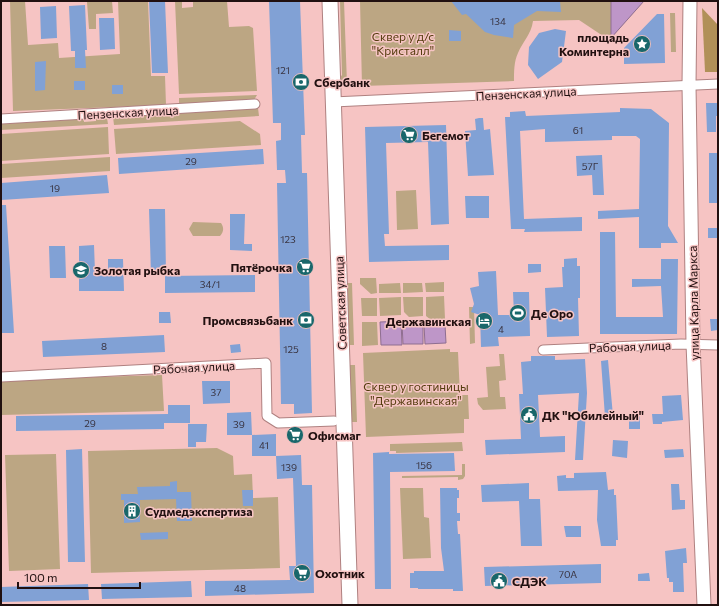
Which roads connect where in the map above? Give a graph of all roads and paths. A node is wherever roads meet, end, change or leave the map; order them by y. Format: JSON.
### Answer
{"nodes":[{"id":1,"x":321,"y":1,"type":"edge"},
{"id":2,"x":330,"y":1,"type":"edge"},
{"id":3,"x":690,"y":1,"type":"edge"},
{"id":4,"x":718,"y":84,"type":"edge"},
{"id":5,"x":689,"y":85,"type":"junction"},
{"id":6,"x":329,"y":103,"type":"junction"},
{"id":7,"x":255,"y":104,"type":"dead end"},
{"id":8,"x":1,"y":119,"type":"edge"},
{"id":9,"x":693,"y":344,"type":"junction"},
{"id":10,"x":718,"y":345,"type":"edge"},
{"id":11,"x":543,"y":350,"type":"dead end"},
{"id":12,"x":1,"y":377,"type":"edge"},
{"id":13,"x":334,"y":421,"type":"junction"},
{"id":14,"x":340,"y":605,"type":"edge"},
{"id":15,"x":350,"y":605,"type":"edge"},
{"id":16,"x":704,"y":605,"type":"edge"}],
"edges":[{"from":1,"to":6,"type":"main road"},
{"from":2,"to":6,"type":"main road","name":"Советская улица"},
{"from":3,"to":5,"type":"main road","name":"улица Карла Маркса"},
{"from":4,"to":5,"type":"street","name":"Пензенская улица"},
{"from":5,"to":6,"type":"street","name":"Пензенская улица"},
{"from":5,"to":9,"type":"main road","name":"улица Карла Маркса"},
{"from":6,"to":13,"type":"main road"},
{"from":6,"to":15,"type":"main road","name":"Советская улица"},
{"from":7,"to":8,"type":"street","name":"Пензенская улица"},
{"from":9,"to":10,"type":"street","name":"Рабочая улица"},
{"from":9,"to":11,"type":"street","name":"Рабочая улица"},
{"from":9,"to":16,"type":"main road","name":"улица Карла Маркса"},
{"from":12,"to":13,"type":"street","name":"Рабочая улица"},
{"from":13,"to":14,"type":"main road"}]}
